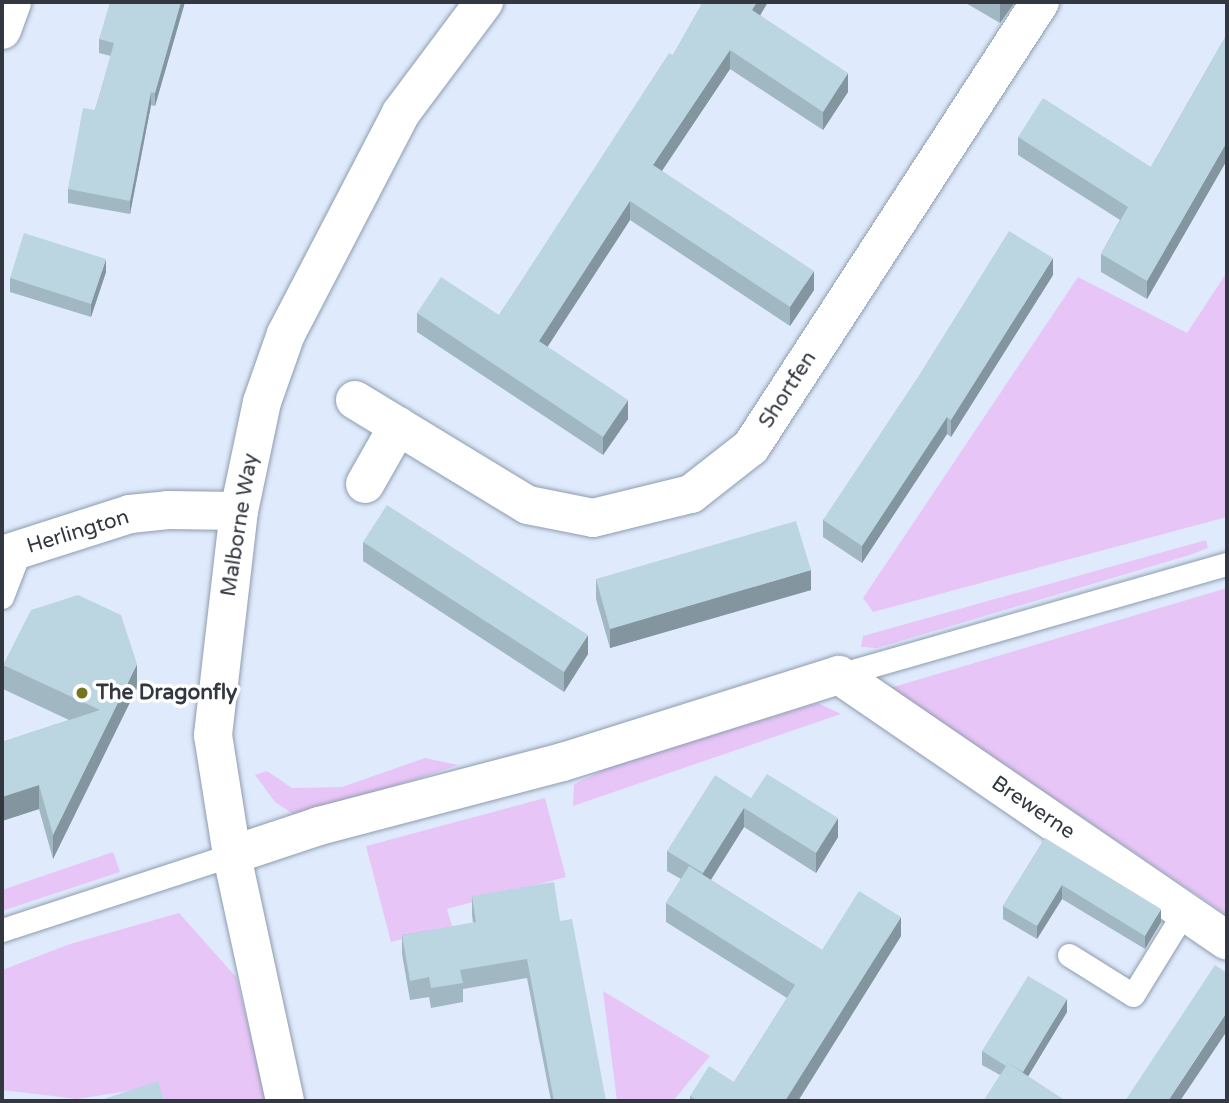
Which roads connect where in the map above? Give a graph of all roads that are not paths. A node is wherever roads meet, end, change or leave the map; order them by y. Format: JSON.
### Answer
{"nodes":[{"id":1,"x":12,"y":2,"type":"edge"},
{"id":2,"x":484,"y":2,"type":"edge"},
{"id":3,"x":1040,"y":2,"type":"edge"},
{"id":4,"x":2,"y":30,"type":"edge"},
{"id":5,"x":355,"y":400,"type":"dead end"},
{"id":6,"x":398,"y":426,"type":"junction"},
{"id":7,"x":365,"y":484,"type":"dead end"},
{"id":8,"x":239,"y":511,"type":"junction"},
{"id":9,"x":11,"y":552,"type":"edge"},
{"id":10,"x":1227,"y":564,"type":"edge"},
{"id":11,"x":2,"y":597,"type":"edge"},
{"id":12,"x":839,"y":675,"type":"junction"},
{"id":13,"x":232,"y":855,"type":"junction"},
{"id":14,"x":1184,"y":912,"type":"junction"},
{"id":15,"x":2,"y":930,"type":"edge"},
{"id":16,"x":1227,"y":941,"type":"edge"},
{"id":17,"x":1069,"y":955,"type":"dead end"},
{"id":18,"x":285,"y":1101,"type":"edge"}],
"edges":[{"from":1,"to":4,"type":"street"},
{"from":2,"to":8,"type":"street","name":"Malborne Way"},
{"from":3,"to":6,"type":"street","name":"Shortfen"},
{"from":5,"to":6,"type":"street","name":"Shortfen"},
{"from":6,"to":7,"type":"street"},
{"from":8,"to":9,"type":"street","name":"Herlington"},
{"from":8,"to":13,"type":"street","name":"Malborne Way"},
{"from":9,"to":11,"type":"lane"},
{"from":10,"to":12,"type":"lane"},
{"from":12,"to":13,"type":"street"},
{"from":12,"to":14,"type":"street","name":"Brewerne"},
{"from":13,"to":15,"type":"lane"},
{"from":13,"to":18,"type":"street","name":"Malborne Way"},
{"from":14,"to":16,"type":"street","name":"Brewerne"},
{"from":14,"to":17,"type":"lane"}]}
